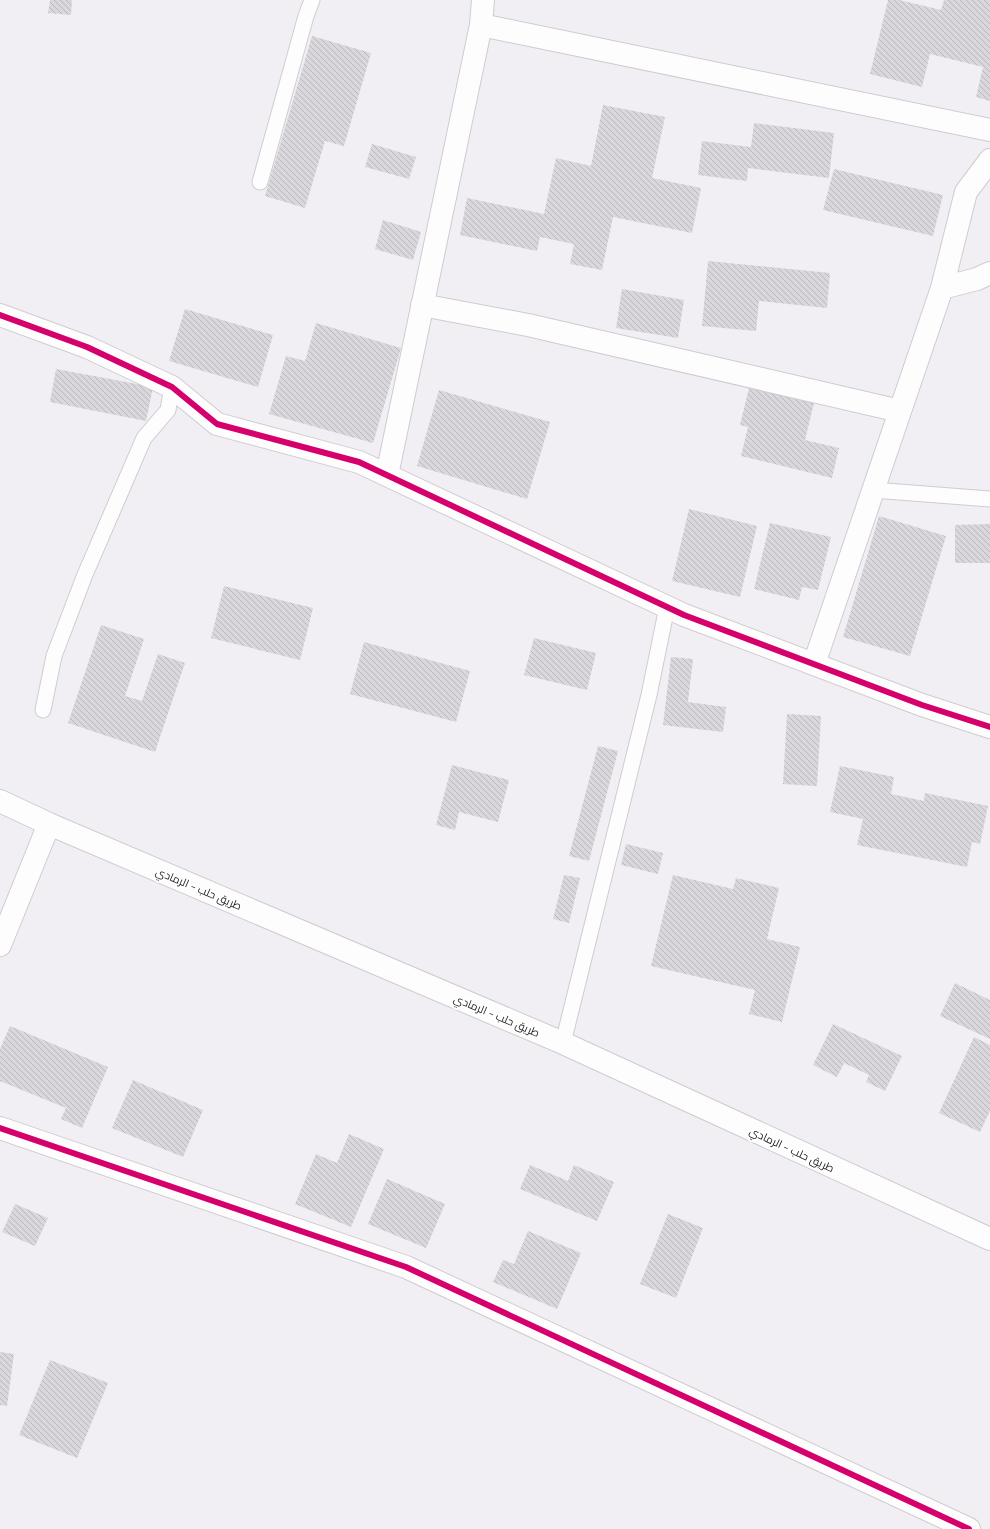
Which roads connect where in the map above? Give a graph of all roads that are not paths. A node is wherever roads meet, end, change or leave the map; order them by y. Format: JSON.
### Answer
{"nodes":[{"id":1,"x":312,"y":0,"type":"edge"},
{"id":2,"x":483,"y":0,"type":"edge"},
{"id":3,"x":481,"y":25,"type":"junction"},
{"id":4,"x":990,"y":130,"type":"edge"},
{"id":5,"x":990,"y":160,"type":"edge"},
{"id":6,"x":260,"y":182,"type":"dead end"},
{"id":7,"x":990,"y":273,"type":"edge"},
{"id":8,"x":942,"y":288,"type":"junction"},
{"id":9,"x":422,"y":305,"type":"junction"},
{"id":10,"x":0,"y":315,"type":"edge"},
{"id":11,"x":172,"y":388,"type":"junction"},
{"id":12,"x":900,"y":411,"type":"junction"},
{"id":13,"x":387,"y":475,"type":"junction"},
{"id":14,"x":873,"y":490,"type":"junction"},
{"id":15,"x":990,"y":499,"type":"edge"},
{"id":16,"x":667,"y":607,"type":"junction"},
{"id":17,"x":814,"y":664,"type":"junction"},
{"id":18,"x":43,"y":710,"type":"dead end"},
{"id":19,"x":990,"y":726,"type":"edge"},
{"id":20,"x":0,"y":801,"type":"edge"},
{"id":21,"x":49,"y":824,"type":"junction"},
{"id":22,"x":0,"y":945,"type":"edge"},
{"id":23,"x":563,"y":1043,"type":"junction"},
{"id":24,"x":0,"y":1128,"type":"edge"},
{"id":25,"x":990,"y":1239,"type":"edge"},
{"id":26,"x":969,"y":1529,"type":"edge"}],
"edges":[{"from":1,"to":6,"type":"lane"},
{"from":2,"to":3,"type":"main road"},
{"from":3,"to":4,"type":"main road"},
{"from":3,"to":9,"type":"main road"},
{"from":5,"to":8,"type":"main road"},
{"from":7,"to":8,"type":"main road"},
{"from":8,"to":12,"type":"main road"},
{"from":9,"to":12,"type":"main road"},
{"from":9,"to":13,"type":"main road"},
{"from":10,"to":11,"type":"main road"},
{"from":11,"to":13,"type":"main road"},
{"from":11,"to":18,"type":"lane"},
{"from":12,"to":14,"type":"main road"},
{"from":13,"to":16,"type":"main road"},
{"from":14,"to":15,"type":"lane"},
{"from":14,"to":17,"type":"main road"},
{"from":16,"to":17,"type":"main road"},
{"from":16,"to":23,"type":"lane"},
{"from":17,"to":19,"type":"main road"},
{"from":20,"to":21,"type":"main road","name":"طريق حلب - الرمادي"},
{"from":21,"to":22,"type":"main road"},
{"from":21,"to":23,"type":"main road","name":"طريق حلب - الرمادي"},
{"from":23,"to":25,"type":"main road","name":"طريق حلب - الرمادي"},
{"from":24,"to":26,"type":"main road"}]}
